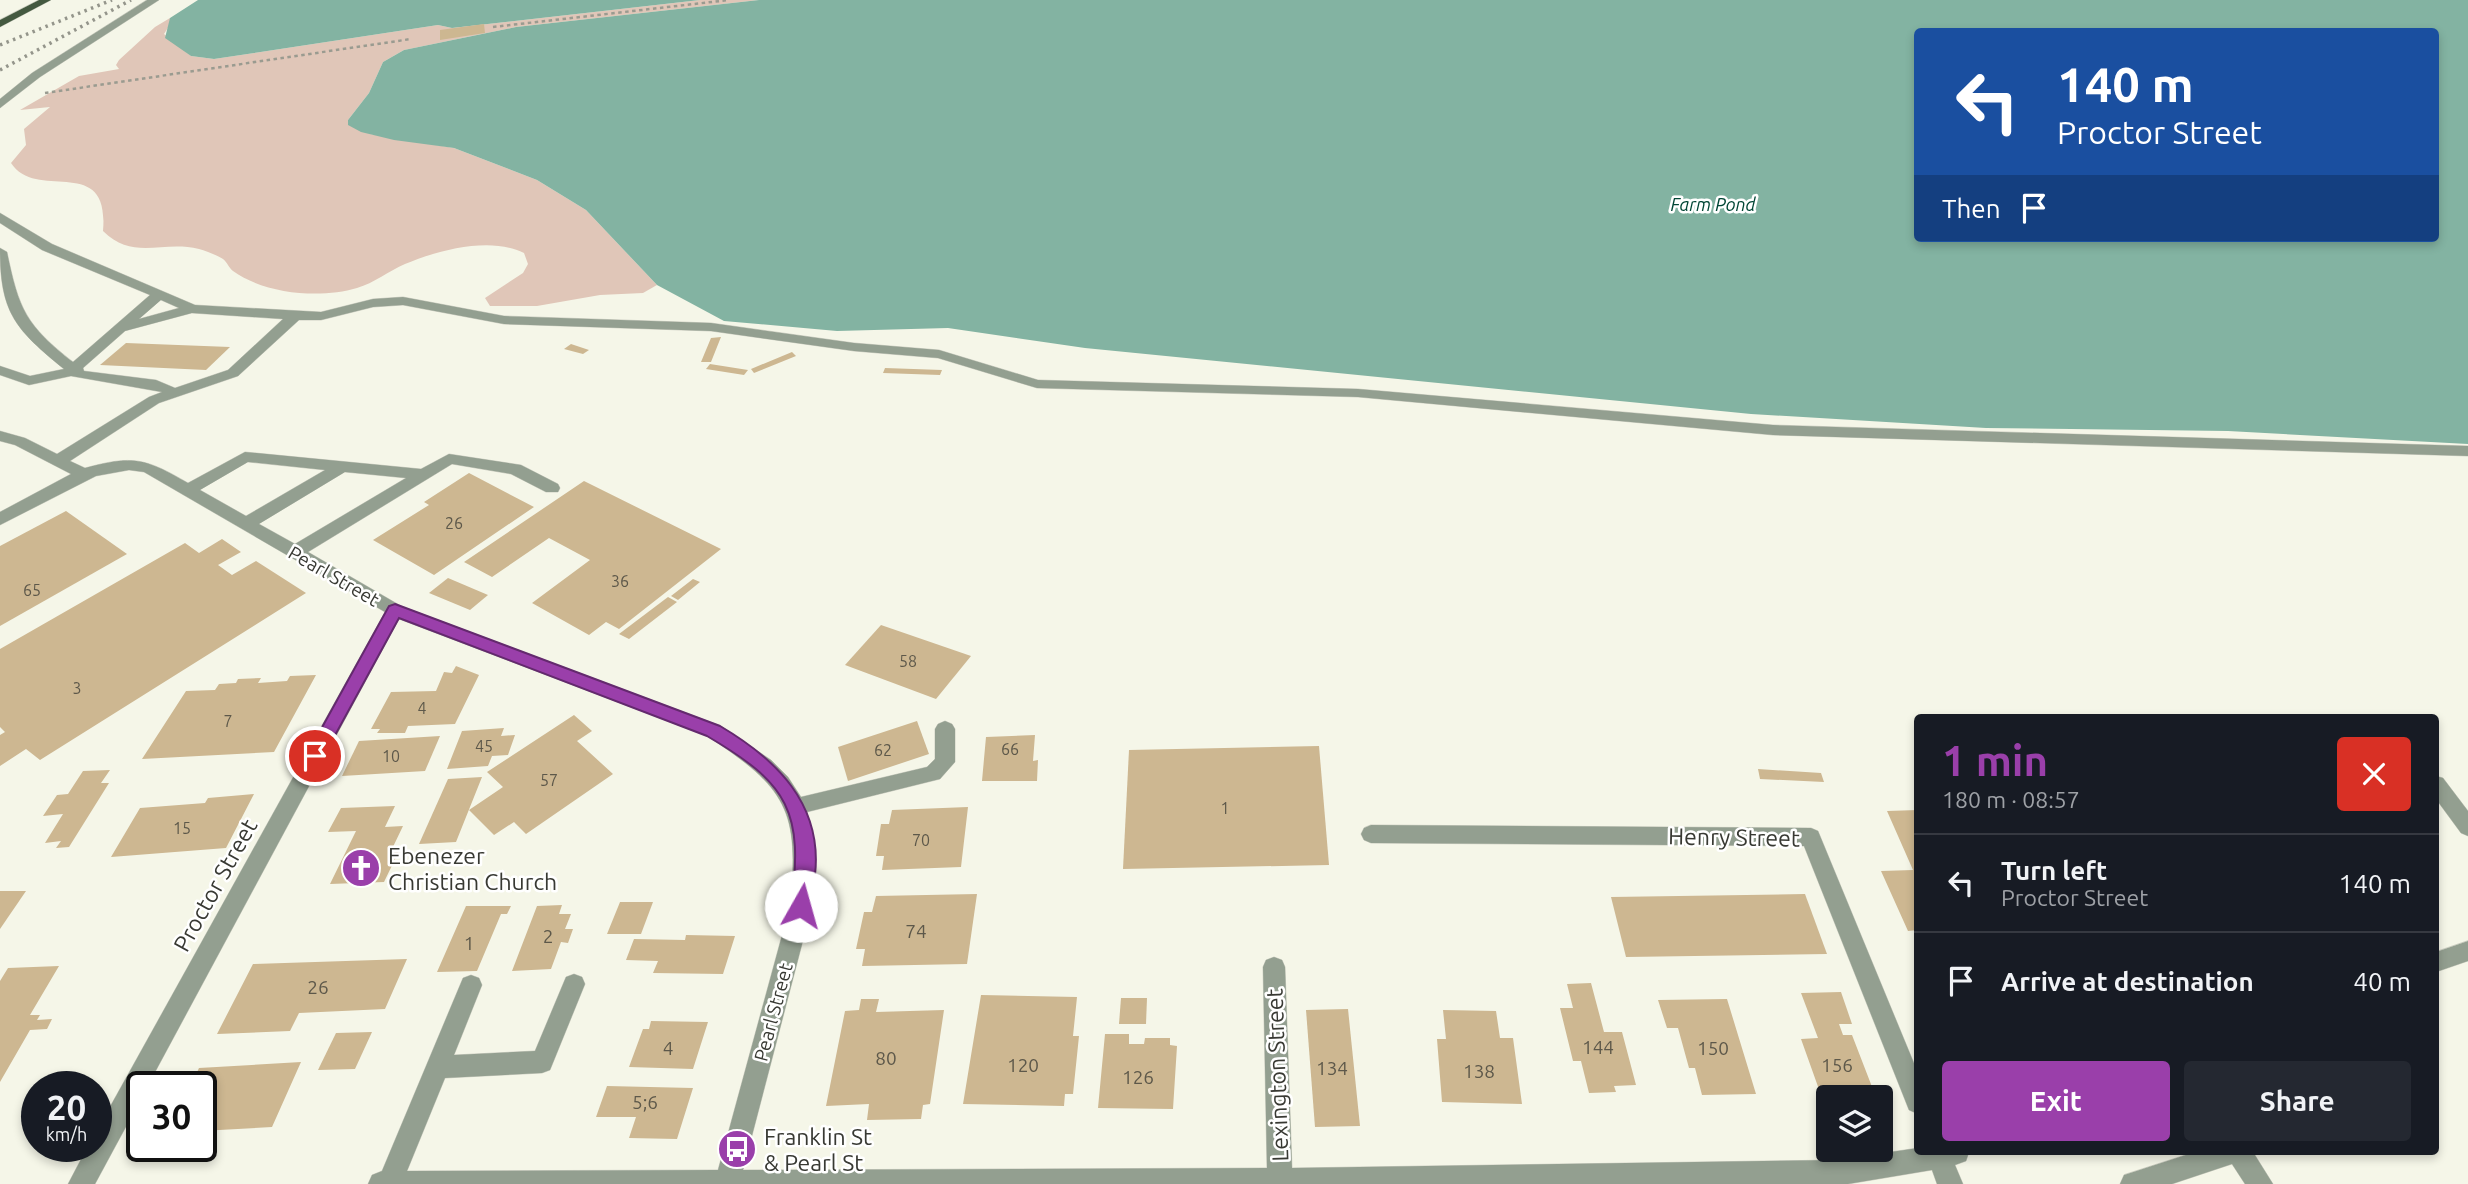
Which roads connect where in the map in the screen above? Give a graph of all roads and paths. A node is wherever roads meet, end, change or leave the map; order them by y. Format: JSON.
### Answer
{"nodes":[{"id":1,"x":46,"y":0,"type":"edge"},
{"id":2,"x":154,"y":0,"type":"edge"},
{"id":3,"x":729,"y":0,"type":"edge"},
{"id":4,"x":0,"y":18,"type":"edge"},
{"id":5,"x":12,"y":18,"type":"junction"},
{"id":6,"x":0,"y":24,"type":"edge"},
{"id":7,"x":494,"y":27,"type":"dead end"},
{"id":8,"x":411,"y":39,"type":"dead end"},
{"id":9,"x":3,"y":102,"type":"edge"},
{"id":10,"x":0,"y":218,"type":"edge"},
{"id":11,"x":0,"y":252,"type":"edge"},
{"id":12,"x":159,"y":294,"type":"junction"},
{"id":13,"x":191,"y":309,"type":"junction"},
{"id":14,"x":295,"y":316,"type":"junction"},
{"id":15,"x":118,"y":328,"type":"junction"},
{"id":16,"x":0,"y":370,"type":"edge"},
{"id":17,"x":75,"y":371,"type":"junction"},
{"id":18,"x":173,"y":393,"type":"junction"},
{"id":19,"x":0,"y":436,"type":"edge"},
{"id":20,"x":2468,"y":451,"type":"edge"},
{"id":21,"x":58,"y":461,"type":"junction"},
{"id":22,"x":343,"y":466,"type":"junction"},
{"id":23,"x":420,"y":474,"type":"junction"},
{"id":24,"x":85,"y":475,"type":"junction"},
{"id":25,"x":552,"y":488,"type":"dead end"},
{"id":26,"x":188,"y":490,"type":"junction"},
{"id":27,"x":0,"y":519,"type":"edge"},
{"id":28,"x":246,"y":524,"type":"junction"},
{"id":29,"x":293,"y":553,"type":"junction"},
{"id":30,"x":395,"y":610,"type":"junction"},
{"id":31,"x":945,"y":729,"type":"dead end"},
{"id":32,"x":2439,"y":788,"type":"edge"},
{"id":33,"x":796,"y":807,"type":"junction"},
{"id":34,"x":2468,"y":827,"type":"edge"},
{"id":35,"x":1371,"y":834,"type":"dead end"},
{"id":36,"x":2468,"y":951,"type":"edge"},
{"id":37,"x":2439,"y":961,"type":"edge"},
{"id":38,"x":1273,"y":967,"type":"dead end"},
{"id":39,"x":574,"y":984,"type":"dead end"},
{"id":40,"x":471,"y":985,"type":"dead end"},
{"id":41,"x":437,"y":1066,"type":"junction"},
{"id":42,"x":1914,"y":1092,"type":"edge"},
{"id":43,"x":1934,"y":1155,"type":"edge"},
{"id":44,"x":1945,"y":1155,"type":"edge"},
{"id":45,"x":2223,"y":1155,"type":"edge"},
{"id":46,"x":2241,"y":1155,"type":"edge"},
{"id":47,"x":1710,"y":1179,"type":"edge"},
{"id":48,"x":728,"y":1182,"type":"edge"},
{"id":49,"x":1280,"y":1182,"type":"edge"},
{"id":50,"x":81,"y":1184,"type":"edge"},
{"id":51,"x":381,"y":1184,"type":"edge"},
{"id":52,"x":389,"y":1184,"type":"edge"},
{"id":53,"x":405,"y":1184,"type":"edge"},
{"id":54,"x":1951,"y":1184,"type":"edge"},
{"id":55,"x":2133,"y":1184,"type":"edge"},
{"id":56,"x":2260,"y":1184,"type":"edge"}],
"edges":[{"from":1,"to":5,"type":"main road"},
{"from":2,"to":9,"type":"street"},
{"from":3,"to":7,"type":"path"},
{"from":4,"to":5,"type":"street"},
{"from":5,"to":6,"type":"main road"},
{"from":8,"to":9,"type":"path"},
{"from":10,"to":12,"type":"street"},
{"from":11,"to":17,"type":"street"},
{"from":12,"to":13,"type":"street"},
{"from":12,"to":15,"type":"street"},
{"from":13,"to":14,"type":"street"},
{"from":13,"to":15,"type":"street"},
{"from":14,"to":18,"type":"street"},
{"from":14,"to":20,"type":"street"},
{"from":15,"to":17,"type":"street"},
{"from":16,"to":17,"type":"street"},
{"from":17,"to":18,"type":"street"},
{"from":18,"to":21,"type":"street"},
{"from":19,"to":21,"type":"street"},
{"from":21,"to":24,"type":"street"},
{"from":22,"to":23,"type":"street"},
{"from":22,"to":26,"type":"street"},
{"from":22,"to":28,"type":"street"},
{"from":23,"to":25,"type":"street"},
{"from":23,"to":29,"type":"street"},
{"from":24,"to":26,"type":"street","name":"Pearl Street"},
{"from":24,"to":27,"type":"street"},
{"from":26,"to":28,"type":"street","name":"Pearl Street"},
{"from":28,"to":29,"type":"street","name":"Pearl Street"},
{"from":29,"to":30,"type":"street","name":"Pearl Street"},
{"from":30,"to":33,"type":"street","name":"Pearl Street"},
{"from":30,"to":50,"type":"street","name":"Proctor Street"},
{"from":31,"to":33,"type":"street"},
{"from":32,"to":34,"type":"street"},
{"from":33,"to":48,"type":"street","name":"Pearl Street"},
{"from":35,"to":42,"type":"street","name":"Henry Street"},
{"from":36,"to":37,"type":"street"},
{"from":38,"to":49,"type":"street","name":"Lexington Street"},
{"from":39,"to":41,"type":"street"},
{"from":40,"to":41,"type":"street"},
{"from":41,"to":52,"type":"street"},
{"from":43,"to":47,"type":"street"},
{"from":44,"to":54,"type":"street"},
{"from":45,"to":55,"type":"street"},
{"from":46,"to":56,"type":"street"},
{"from":47,"to":49,"type":"street"},
{"from":48,"to":49,"type":"street"},
{"from":48,"to":53,"type":"street"},
{"from":51,"to":52,"type":"street"},
{"from":52,"to":53,"type":"street"}]}
